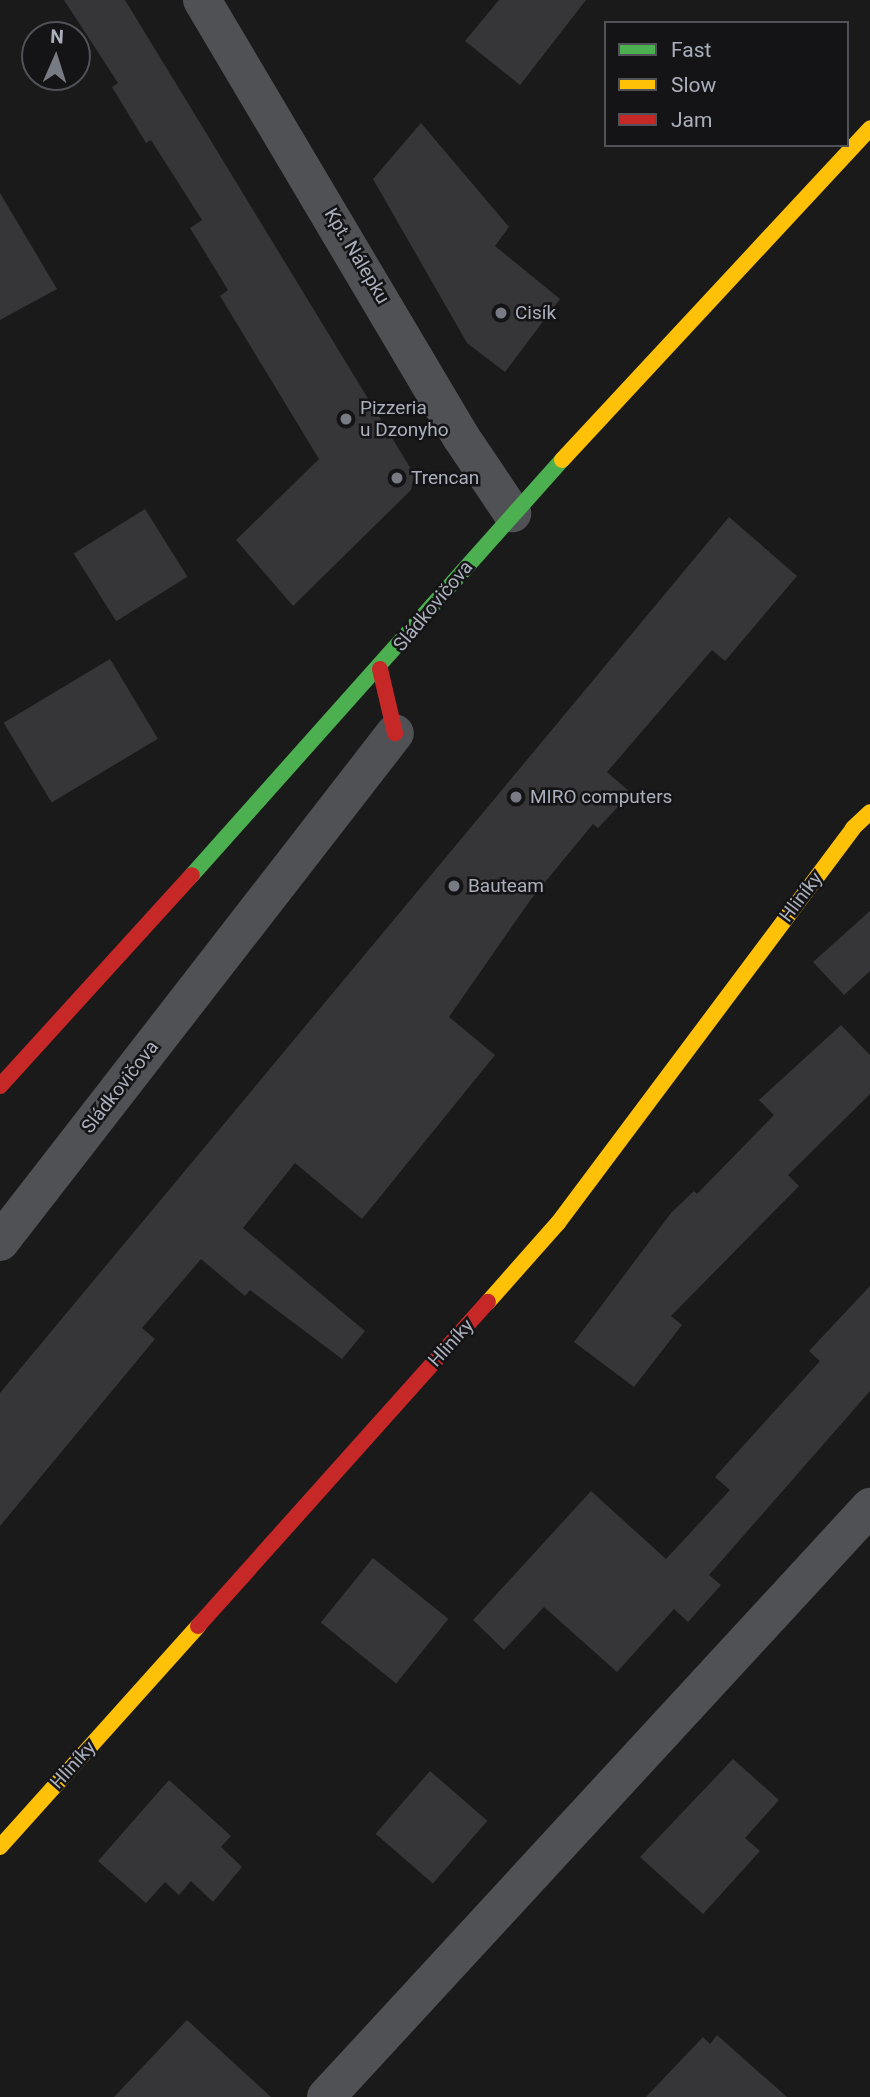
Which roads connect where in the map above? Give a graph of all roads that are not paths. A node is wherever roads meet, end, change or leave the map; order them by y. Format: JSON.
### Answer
{"nodes":[{"id":1,"x":201,"y":0,"type":"edge"},
{"id":2,"x":870,"y":128,"type":"edge"},
{"id":3,"x":512,"y":513,"type":"junction"},
{"id":4,"x":380,"y":668,"type":"junction"},
{"id":5,"x":395,"y":733,"type":"joint"},
{"id":6,"x":870,"y":812,"type":"edge"},
{"id":7,"x":0,"y":1086,"type":"edge"},
{"id":8,"x":0,"y":1242,"type":"edge"},
{"id":9,"x":870,"y":1507,"type":"edge"},
{"id":10,"x":0,"y":1847,"type":"edge"},
{"id":11,"x":326,"y":2097,"type":"edge"}],
"edges":[{"from":1,"to":3,"type":"street","name":"Kpt. Nálepku"},
{"from":2,"to":3,"type":"main road","name":"Sládkovičova"},
{"from":3,"to":4,"type":"main road","name":"Sládkovičova"},
{"from":4,"to":5,"type":"main road"},
{"from":4,"to":7,"type":"main road","name":"Sládkovičova"},
{"from":5,"to":8,"type":"street","name":"Sládkovičova"},
{"from":6,"to":10,"type":"main road","name":"Hliníky"},
{"from":9,"to":11,"type":"street"}]}
